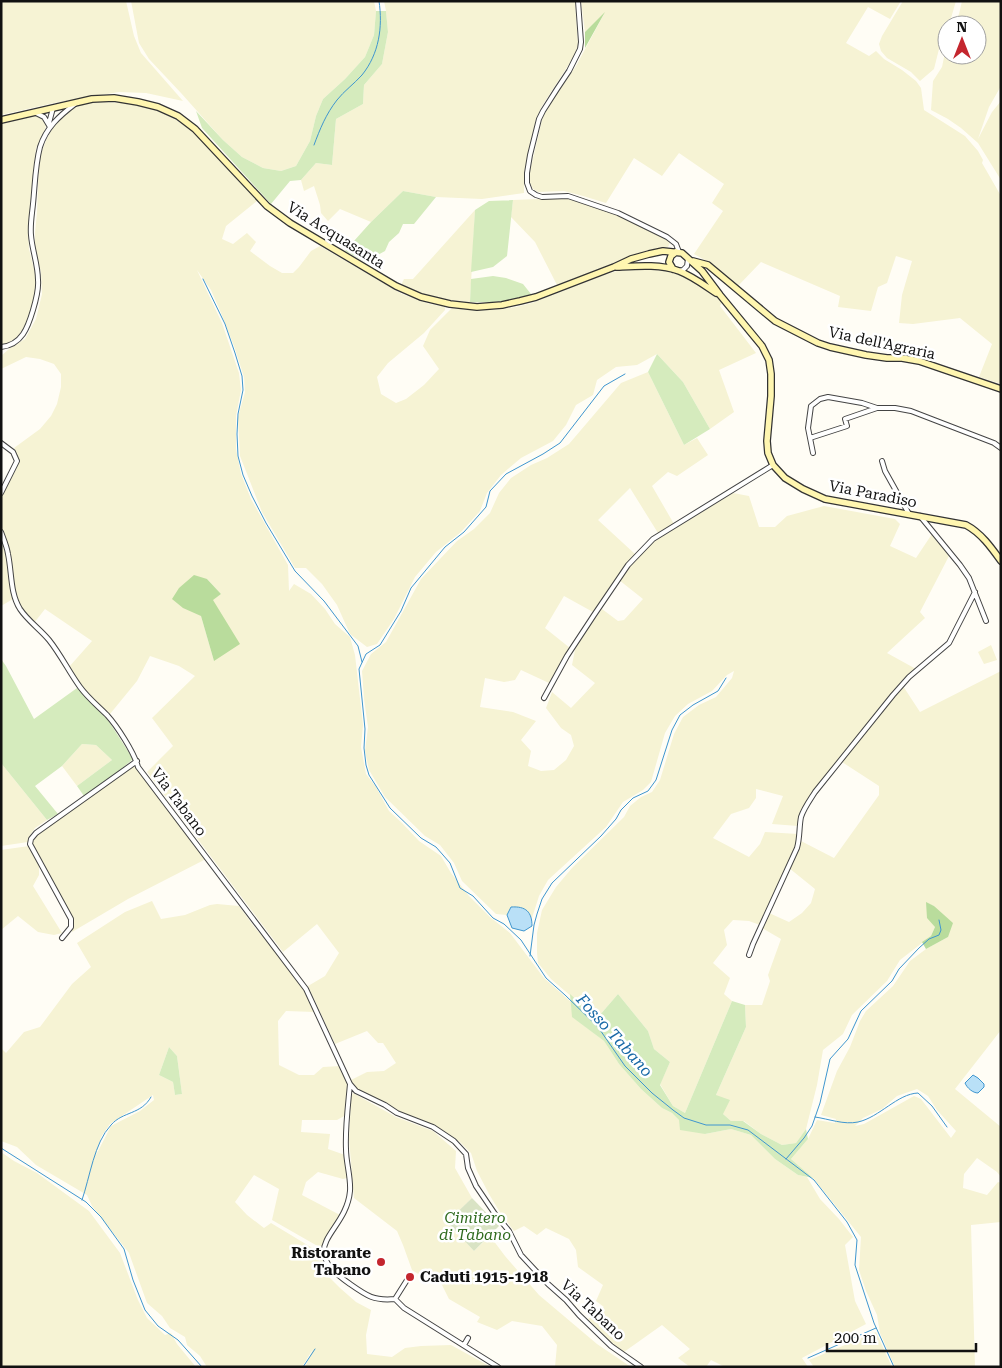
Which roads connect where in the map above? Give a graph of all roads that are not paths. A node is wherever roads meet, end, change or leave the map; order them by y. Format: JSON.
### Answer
{"nodes":[{"id":1,"x":578,"y":1,"type":"edge"},
{"id":2,"x":76,"y":103,"type":"junction"},
{"id":3,"x":53,"y":108,"type":"junction"},
{"id":4,"x":35,"y":112,"type":"junction"},
{"id":5,"x":1,"y":120,"type":"edge"},
{"id":6,"x":55,"y":120,"type":"junction"},
{"id":7,"x":49,"y":125,"type":"junction"},
{"id":8,"x":677,"y":252,"type":"junction"},
{"id":9,"x":689,"y":258,"type":"junction"},
{"id":10,"x":614,"y":267,"type":"junction"},
{"id":11,"x":676,"y":270,"type":"junction"},
{"id":12,"x":720,"y":295,"type":"junction"},
{"id":13,"x":2,"y":349,"type":"edge"},
{"id":14,"x":1001,"y":389,"type":"edge"},
{"id":15,"x":877,"y":408,"type":"junction"},
{"id":16,"x":810,"y":438,"type":"junction"},
{"id":17,"x":1,"y":443,"type":"edge"},
{"id":18,"x":1001,"y":448,"type":"edge"},
{"id":19,"x":813,"y":453,"type":"dead end"},
{"id":20,"x":882,"y":461,"type":"dead end"},
{"id":21,"x":773,"y":465,"type":"junction"},
{"id":22,"x":1,"y":492,"type":"edge"},
{"id":23,"x":910,"y":514,"type":"junction"},
{"id":24,"x":920,"y":516,"type":"junction"},
{"id":25,"x":1,"y":532,"type":"edge"},
{"id":26,"x":1001,"y":561,"type":"edge"},
{"id":27,"x":975,"y":592,"type":"junction"},
{"id":28,"x":986,"y":621,"type":"dead end"},
{"id":29,"x":544,"y":698,"type":"dead end"},
{"id":30,"x":137,"y":762,"type":"junction"},
{"id":31,"x":62,"y":938,"type":"dead end"},
{"id":32,"x":749,"y":955,"type":"dead end"},
{"id":33,"x":350,"y":1084,"type":"junction"},
{"id":34,"x":407,"y":1280,"type":"dead end"},
{"id":35,"x":395,"y":1299,"type":"junction"},
{"id":36,"x":468,"y":1338,"type":"dead end"},
{"id":37,"x":464,"y":1345,"type":"junction"},
{"id":38,"x":498,"y":1367,"type":"edge"},
{"id":39,"x":641,"y":1367,"type":"edge"}],
"edges":[{"from":1,"to":8,"type":"street"},
{"from":2,"to":3,"type":"main road","name":"Via Acquasanta"},
{"from":2,"to":6,"type":"street"},
{"from":2,"to":10,"type":"main road","name":"Via Acquasanta"},
{"from":3,"to":4,"type":"main road","name":"Via Acquasanta"},
{"from":3,"to":6,"type":"street"},
{"from":3,"to":7,"type":"street"},
{"from":4,"to":5,"type":"main road","name":"Via Acquasanta"},
{"from":4,"to":7,"type":"street"},
{"from":6,"to":7,"type":"street"},
{"from":7,"to":13,"type":"street"},
{"from":8,"to":9,"type":"main road"},
{"from":8,"to":10,"type":"main road","name":"Via Acquasanta"},
{"from":8,"to":11,"type":"main road"},
{"from":9,"to":11,"type":"street"},
{"from":9,"to":12,"type":"main road"},
{"from":9,"to":14,"type":"main road","name":"Via dell'Agraria"},
{"from":10,"to":11,"type":"main road","name":"Via Acquasanta"},
{"from":11,"to":12,"type":"main road"},
{"from":12,"to":21,"type":"main road"},
{"from":15,"to":16,"type":"street"},
{"from":15,"to":16,"type":"street"},
{"from":15,"to":18,"type":"street"},
{"from":16,"to":19,"type":"street"},
{"from":17,"to":22,"type":"street"},
{"from":20,"to":23,"type":"street"},
{"from":21,"to":23,"type":"main road","name":"Via Paradiso"},
{"from":21,"to":29,"type":"street"},
{"from":23,"to":24,"type":"main road","name":"Via Paradiso"},
{"from":24,"to":26,"type":"main road","name":"Via Paradiso"},
{"from":24,"to":27,"type":"street"},
{"from":25,"to":30,"type":"street","name":"Via Tabano"},
{"from":27,"to":28,"type":"street"},
{"from":27,"to":32,"type":"street"},
{"from":30,"to":31,"type":"street"},
{"from":30,"to":33,"type":"street","name":"Via Tabano"},
{"from":33,"to":35,"type":"street","name":"Via Tabano"},
{"from":33,"to":39,"type":"street","name":"Via Tabano"},
{"from":34,"to":35,"type":"street"},
{"from":35,"to":37,"type":"street"},
{"from":36,"to":37,"type":"street"},
{"from":37,"to":38,"type":"street"}]}
